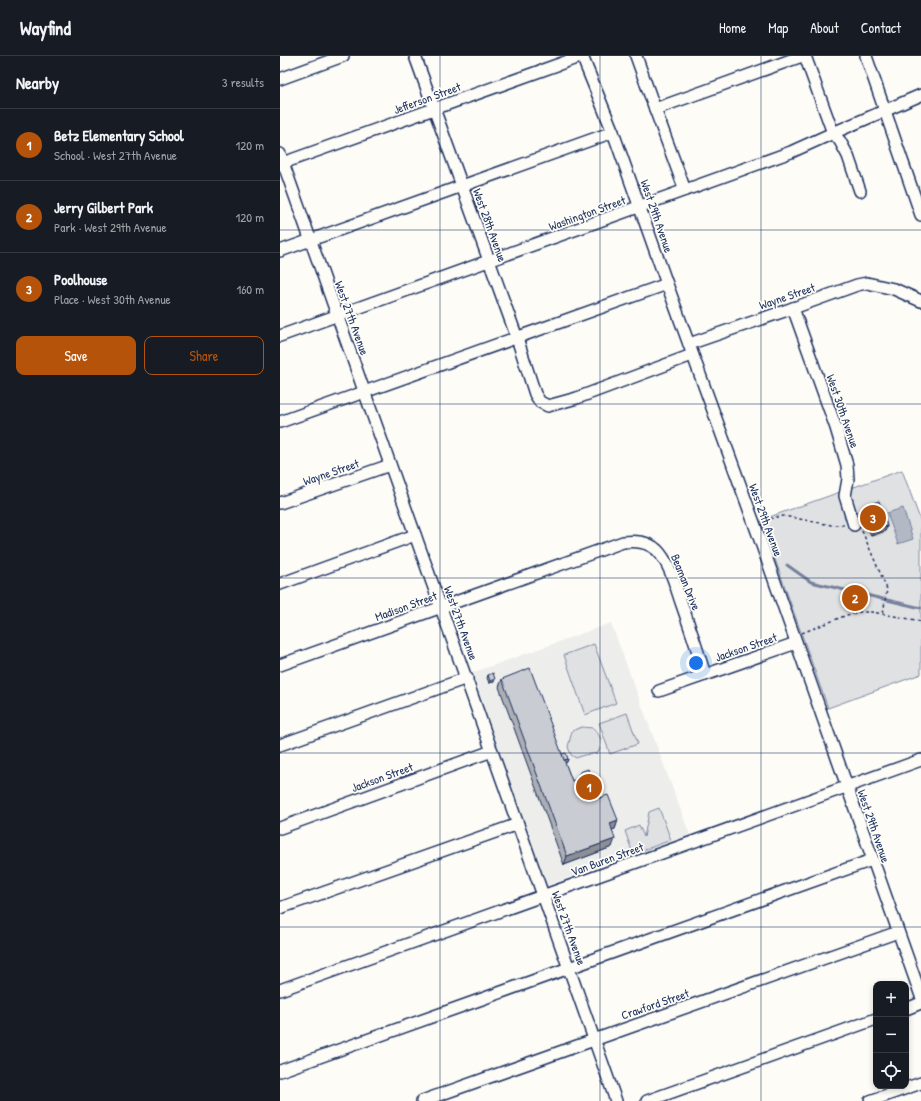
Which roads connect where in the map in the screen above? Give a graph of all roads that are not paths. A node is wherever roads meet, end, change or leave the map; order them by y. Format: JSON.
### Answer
{"nodes":[{"id":1,"x":343,"y":56,"type":"edge"},
{"id":2,"x":415,"y":56,"type":"edge"},
{"id":3,"x":582,"y":56,"type":"edge"},
{"id":4,"x":636,"y":56,"type":"edge"},
{"id":5,"x":804,"y":56,"type":"edge"},
{"id":6,"x":866,"y":56,"type":"edge"},
{"id":7,"x":280,"y":79,"type":"edge"},
{"id":8,"x":921,"y":95,"type":"edge"},
{"id":9,"x":435,"y":109,"type":"junction"},
{"id":10,"x":654,"y":109,"type":"junction"},
{"id":11,"x":885,"y":111,"type":"junction"},
{"id":12,"x":613,"y":132,"type":"junction"},
{"id":13,"x":833,"y":133,"type":"junction"},
{"id":14,"x":281,"y":161,"type":"edge"},
{"id":15,"x":462,"y":187,"type":"junction"},
{"id":16,"x":685,"y":190,"type":"junction"},
{"id":17,"x":860,"y":191,"type":"dead end"},
{"id":18,"x":640,"y":207,"type":"junction"},
{"id":19,"x":921,"y":215,"type":"edge"},
{"id":20,"x":311,"y":240,"type":"junction"},
{"id":21,"x":280,"y":251,"type":"edge"},
{"id":22,"x":489,"y":261,"type":"junction"},
{"id":23,"x":667,"y":284,"type":"junction"},
{"id":24,"x":921,"y":301,"type":"edge"},
{"id":25,"x":793,"y":308,"type":"junction"},
{"id":26,"x":337,"y":316,"type":"junction"},
{"id":27,"x":280,"y":336,"type":"edge"},
{"id":28,"x":517,"y":338,"type":"junction"},
{"id":29,"x":689,"y":344,"type":"junction"},
{"id":30,"x":692,"y":355,"type":"junction"},
{"id":31,"x":364,"y":391,"type":"junction"},
{"id":32,"x":280,"y":422,"type":"edge"},
{"id":33,"x":390,"y":465,"type":"junction"},
{"id":34,"x":280,"y":503,"type":"edge"},
{"id":35,"x":854,"y":525,"type":"road end"},
{"id":36,"x":415,"y":535,"type":"junction"},
{"id":37,"x":586,"y":555,"type":"joint"},
{"id":38,"x":280,"y":584,"type":"edge"},
{"id":39,"x":441,"y":606,"type":"junction"},
{"id":40,"x":794,"y":640,"type":"junction"},
{"id":41,"x":280,"y":665,"type":"edge"},
{"id":42,"x":706,"y":674,"type":"junction"},
{"id":43,"x":467,"y":678,"type":"junction"},
{"id":44,"x":659,"y":691,"type":"dead end"},
{"id":45,"x":280,"y":746,"type":"edge"},
{"id":46,"x":492,"y":751,"type":"junction"},
{"id":47,"x":921,"y":760,"type":"edge"},
{"id":48,"x":847,"y":786,"type":"junction"},
{"id":49,"x":518,"y":824,"type":"junction"},
{"id":50,"x":280,"y":828,"type":"edge"},
{"id":51,"x":872,"y":860,"type":"junction"},
{"id":52,"x":543,"y":896,"type":"junction"},
{"id":53,"x":280,"y":908,"type":"edge"},
{"id":54,"x":898,"y":932,"type":"junction"},
{"id":55,"x":569,"y":968,"type":"junction"},
{"id":56,"x":280,"y":990,"type":"edge"},
{"id":57,"x":921,"y":996,"type":"edge"},
{"id":58,"x":921,"y":1003,"type":"edge"},
{"id":59,"x":909,"y":1008,"type":"edge"},
{"id":60,"x":873,"y":1020,"type":"edge"},
{"id":61,"x":594,"y":1039,"type":"junction"},
{"id":62,"x":280,"y":1070,"type":"edge"},
{"id":63,"x":921,"y":1083,"type":"edge"},
{"id":64,"x":422,"y":1101,"type":"edge"},
{"id":65,"x":616,"y":1101,"type":"edge"},
{"id":66,"x":647,"y":1101,"type":"edge"},
{"id":67,"x":870,"y":1101,"type":"edge"}],
"edges":[{"from":1,"to":7,"type":"street"},
{"from":2,"to":9,"type":"street","name":"West 28th Avenue"},
{"from":3,"to":9,"type":"street","name":"Jefferson Street"},
{"from":3,"to":12,"type":"street","name":"West 29th Avenue"},
{"from":4,"to":10,"type":"street"},
{"from":5,"to":10,"type":"street"},
{"from":5,"to":13,"type":"street"},
{"from":6,"to":11,"type":"street"},
{"from":8,"to":11,"type":"street","name":"Washington Street"},
{"from":9,"to":14,"type":"street","name":"Jefferson Street"},
{"from":9,"to":15,"type":"street","name":"West 28th Avenue"},
{"from":10,"to":16,"type":"street"},
{"from":11,"to":13,"type":"street","name":"Washington Street"},
{"from":11,"to":19,"type":"street"},
{"from":12,"to":15,"type":"street"},
{"from":12,"to":18,"type":"street","name":"West 29th Avenue"},
{"from":13,"to":16,"type":"street","name":"Washington Street"},
{"from":13,"to":17,"type":"street"},
{"from":14,"to":20,"type":"street","name":"West 27th Avenue"},
{"from":15,"to":20,"type":"street"},
{"from":15,"to":22,"type":"street","name":"West 28th Avenue"},
{"from":16,"to":18,"type":"street","name":"Washington Street"},
{"from":18,"to":22,"type":"street","name":"Washington Street"},
{"from":18,"to":23,"type":"street","name":"West 29th Avenue"},
{"from":20,"to":21,"type":"street"},
{"from":20,"to":26,"type":"street","name":"West 27th Avenue"},
{"from":22,"to":26,"type":"street","name":"Washington Street"},
{"from":22,"to":28,"type":"street","name":"West 28th Avenue"},
{"from":23,"to":28,"type":"street"},
{"from":23,"to":29,"type":"street","name":"West 29th Avenue"},
{"from":24,"to":25,"type":"street","name":"Wayne Street"},
{"from":25,"to":29,"type":"street","name":"Wayne Street"},
{"from":25,"to":35,"type":"street","name":"West 30th Avenue"},
{"from":26,"to":27,"type":"street","name":"Washington Street"},
{"from":26,"to":31,"type":"street","name":"West 27th Avenue"},
{"from":28,"to":30,"type":"street","name":"West 28th Avenue"},
{"from":28,"to":31,"type":"street"},
{"from":29,"to":30,"type":"street","name":"West 29th Avenue"},
{"from":30,"to":40,"type":"street","name":"West 29th Avenue"},
{"from":31,"to":32,"type":"street"},
{"from":31,"to":33,"type":"street","name":"West 27th Avenue"},
{"from":33,"to":34,"type":"street","name":"Wayne Street"},
{"from":33,"to":36,"type":"street","name":"West 27th Avenue"},
{"from":36,"to":38,"type":"street"},
{"from":36,"to":39,"type":"street","name":"West 27th Avenue"},
{"from":37,"to":39,"type":"street","name":"Madison Street"},
{"from":37,"to":42,"type":"street","name":"Beaman Drive"},
{"from":39,"to":41,"type":"street","name":"Madison Street"},
{"from":39,"to":43,"type":"street","name":"West 27th Avenue"},
{"from":40,"to":42,"type":"street","name":"Jackson Street"},
{"from":40,"to":48,"type":"street","name":"West 29th Avenue"},
{"from":42,"to":44,"type":"street","name":"Jackson Street"},
{"from":43,"to":45,"type":"street"},
{"from":43,"to":46,"type":"street","name":"West 27th Avenue"},
{"from":46,"to":49,"type":"street","name":"West 27th Avenue"},
{"from":46,"to":50,"type":"street","name":"Jackson Street"},
{"from":47,"to":48,"type":"street","name":"Van Buren Street"},
{"from":48,"to":51,"type":"street","name":"West 29th Avenue"},
{"from":48,"to":52,"type":"street","name":"Van Buren Street"},
{"from":49,"to":52,"type":"street","name":"West 27th Avenue"},
{"from":49,"to":53,"type":"street"},
{"from":51,"to":54,"type":"street","name":"West 29th Avenue"},
{"from":51,"to":55,"type":"street"},
{"from":52,"to":55,"type":"street","name":"West 27th Avenue"},
{"from":52,"to":56,"type":"street","name":"Van Buren Street"},
{"from":54,"to":57,"type":"street","name":"West 29th Avenue"},
{"from":54,"to":61,"type":"street","name":"Crawford Street"},
{"from":55,"to":61,"type":"street","name":"West 27th Avenue"},
{"from":55,"to":62,"type":"street"},
{"from":58,"to":59,"type":"street"},
{"from":60,"to":66,"type":"street"},
{"from":61,"to":64,"type":"street","name":"Crawford Street"},
{"from":61,"to":65,"type":"street","name":"West 27th Avenue"},
{"from":63,"to":67,"type":"street"}]}
